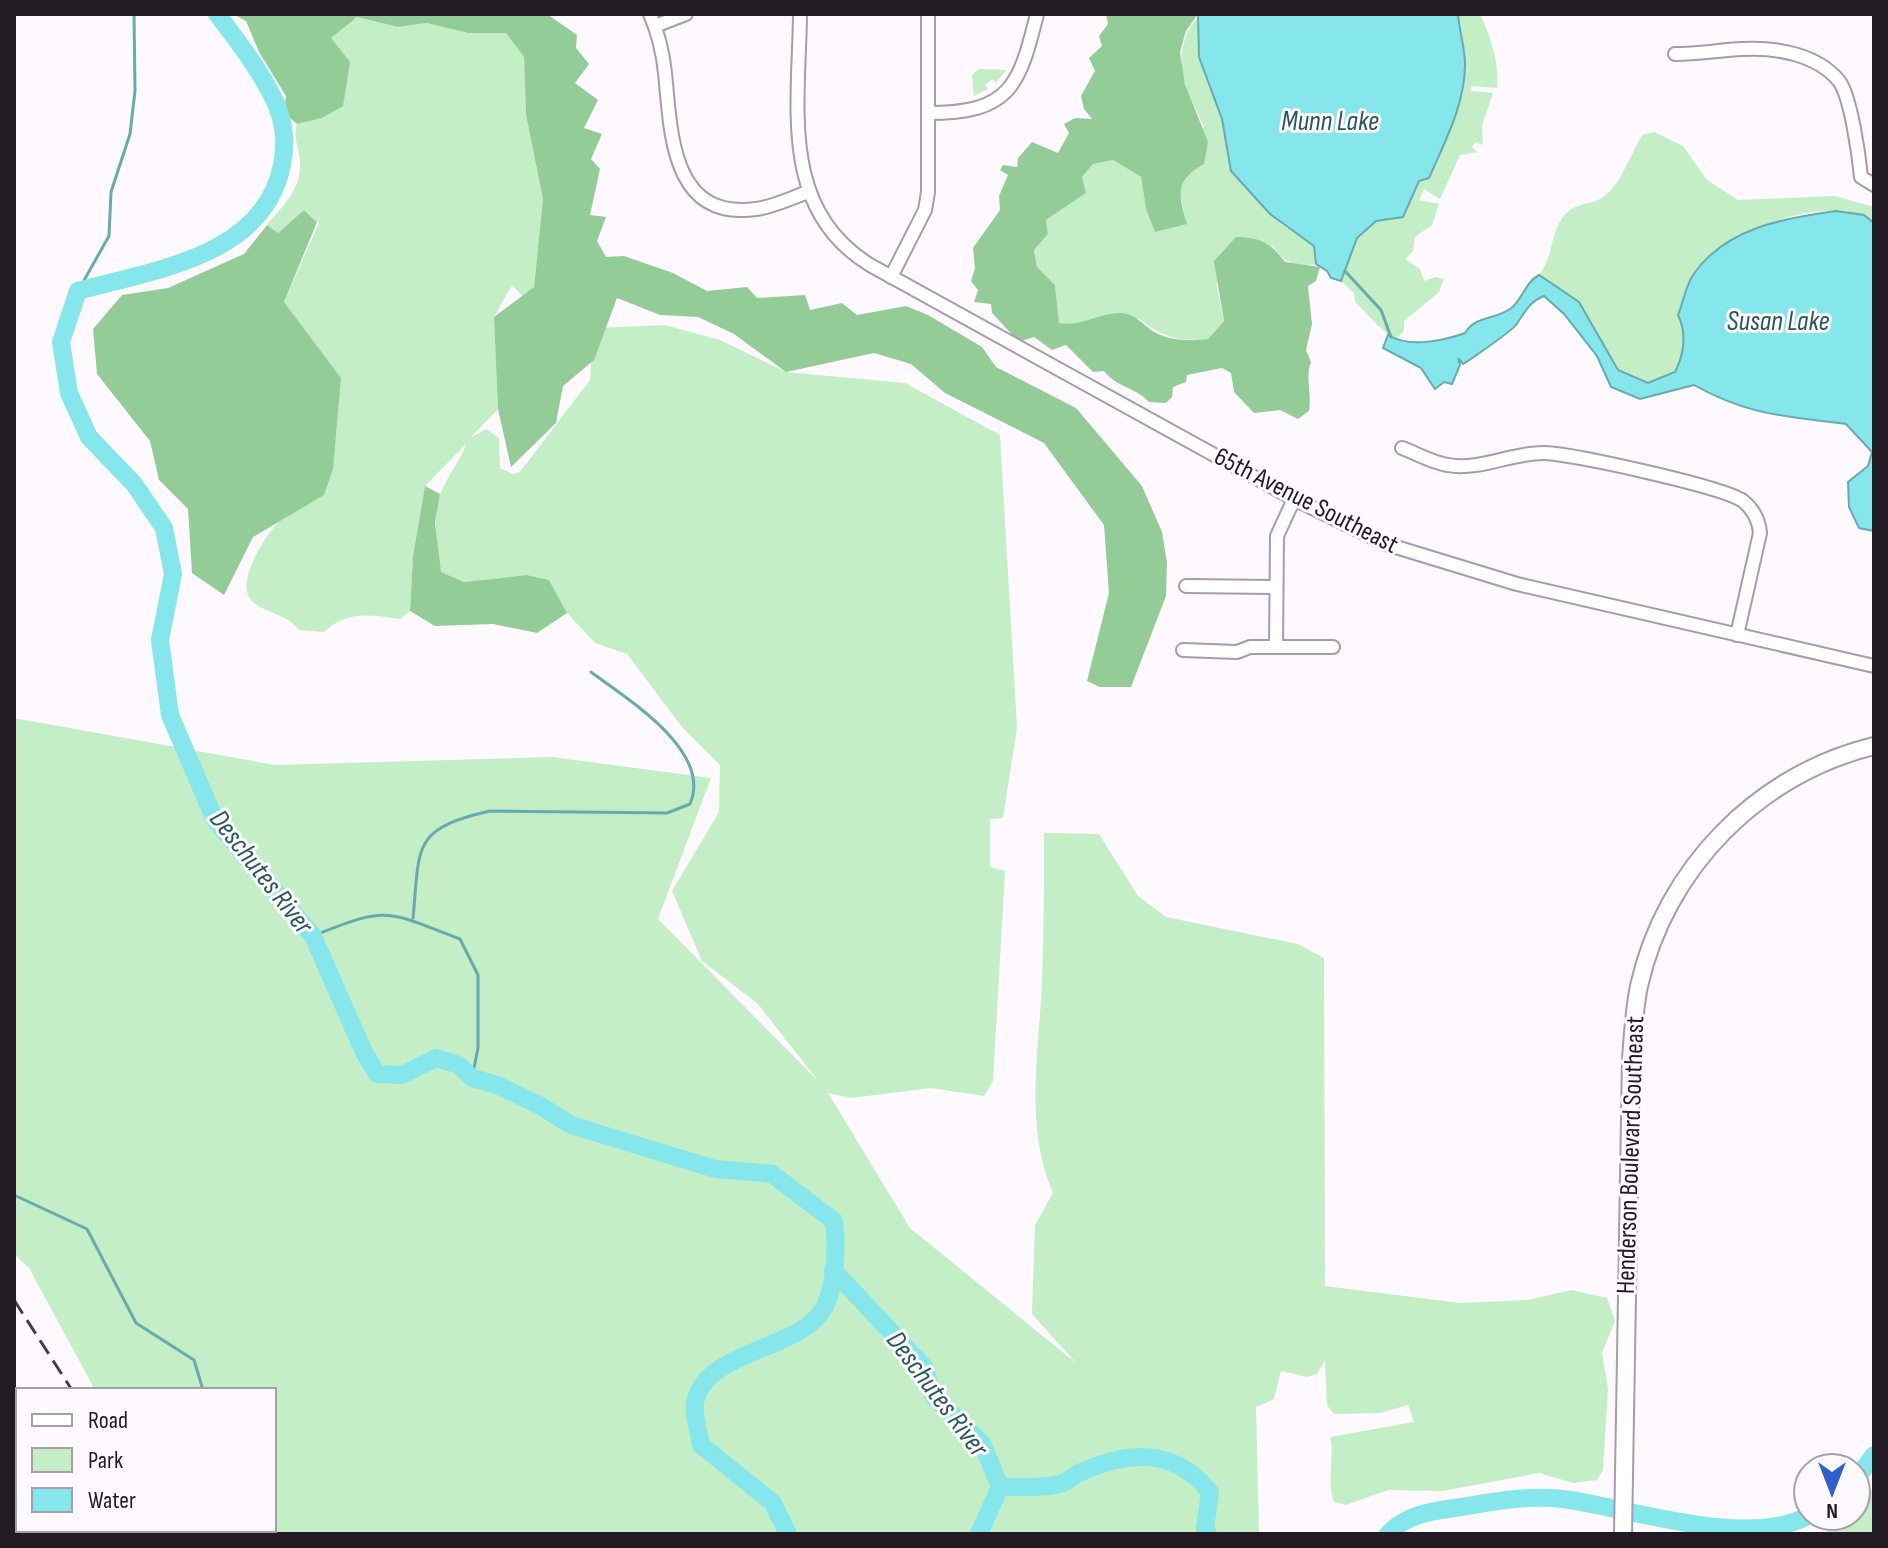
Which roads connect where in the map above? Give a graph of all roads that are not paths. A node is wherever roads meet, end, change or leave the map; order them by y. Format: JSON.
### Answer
{"nodes":[{"id":1,"x":686,"y":14,"type":"edge"},
{"id":2,"x":800,"y":14,"type":"edge"},
{"id":3,"x":928,"y":14,"type":"edge"},
{"id":4,"x":1021,"y":14,"type":"edge"},
{"id":5,"x":1036,"y":16,"type":"edge"},
{"id":6,"x":652,"y":20,"type":"edge"},
{"id":7,"x":1675,"y":54,"type":"dead end"},
{"id":8,"x":928,"y":113,"type":"junction"},
{"id":9,"x":1870,"y":184,"type":"edge"},
{"id":10,"x":808,"y":192,"type":"junction"},
{"id":11,"x":891,"y":277,"type":"junction"},
{"id":12,"x":1402,"y":448,"type":"dead end"},
{"id":13,"x":1294,"y":499,"type":"junction"},
{"id":14,"x":1186,"y":586,"type":"dead end"},
{"id":15,"x":1276,"y":587,"type":"junction"},
{"id":16,"x":1737,"y":635,"type":"junction"},
{"id":17,"x":1276,"y":646,"type":"junction"},
{"id":18,"x":1333,"y":647,"type":"dead end"},
{"id":19,"x":1183,"y":650,"type":"dead end"},
{"id":20,"x":1874,"y":666,"type":"edge"},
{"id":21,"x":1874,"y":746,"type":"edge"},
{"id":22,"x":1623,"y":1534,"type":"edge"}],
"edges":[{"from":1,"to":6,"type":"street"},
{"from":2,"to":10,"type":"street"},
{"from":3,"to":8,"type":"street"},
{"from":4,"to":5,"type":"street"},
{"from":5,"to":8,"type":"street"},
{"from":6,"to":10,"type":"street"},
{"from":7,"to":9,"type":"street"},
{"from":8,"to":11,"type":"street"},
{"from":10,"to":11,"type":"street","name":"65th Avenue Southeast"},
{"from":11,"to":13,"type":"street","name":"65th Avenue Southeast"},
{"from":12,"to":16,"type":"street"},
{"from":13,"to":15,"type":"street"},
{"from":13,"to":16,"type":"street","name":"65th Avenue Southeast"},
{"from":14,"to":15,"type":"street"},
{"from":15,"to":17,"type":"street"},
{"from":16,"to":20,"type":"street","name":"65th Avenue Southeast"},
{"from":17,"to":18,"type":"street"},
{"from":17,"to":19,"type":"street"},
{"from":21,"to":22,"type":"street","name":"Henderson Boulevard Southeast"}]}
